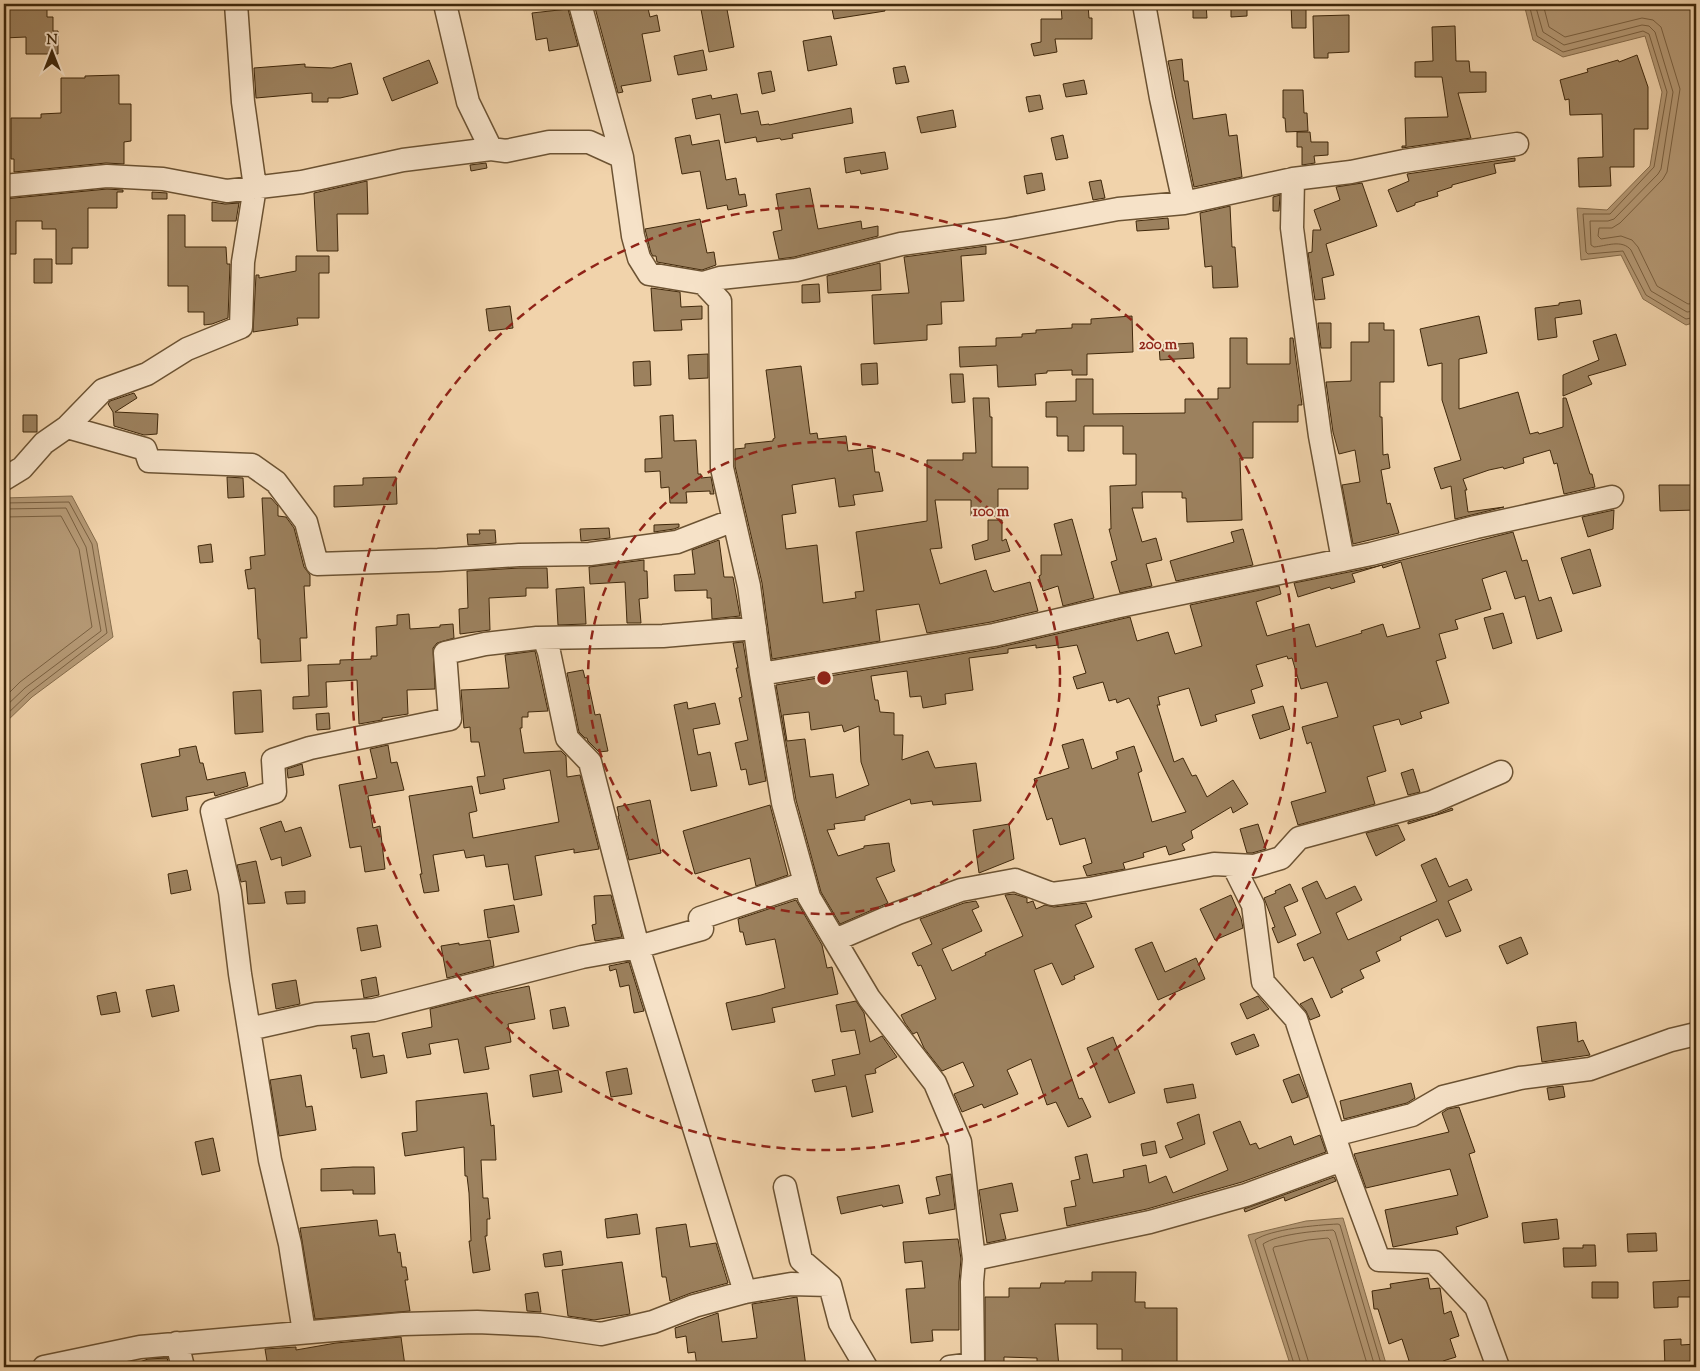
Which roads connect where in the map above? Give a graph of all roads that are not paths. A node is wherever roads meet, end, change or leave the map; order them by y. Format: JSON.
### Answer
{"nodes":[{"id":1,"x":236,"y":4,"type":"edge"},
{"id":2,"x":445,"y":4,"type":"edge"},
{"id":3,"x":580,"y":4,"type":"edge"},
{"id":4,"x":1144,"y":4,"type":"edge"},
{"id":5,"x":1517,"y":144,"type":"dead end"},
{"id":6,"x":490,"y":149,"type":"junction"},
{"id":7,"x":622,"y":157,"type":"junction"},
{"id":8,"x":1293,"y":179,"type":"junction"},
{"id":9,"x":4,"y":186,"type":"edge"},
{"id":10,"x":255,"y":187,"type":"junction"},
{"id":11,"x":1184,"y":203,"type":"junction"},
{"id":12,"x":703,"y":283,"type":"junction"},
{"id":13,"x":66,"y":427,"type":"junction"},
{"id":14,"x":4,"y":479,"type":"edge"},
{"id":15,"x":1612,"y":497,"type":"dead end"},
{"id":16,"x":734,"y":520,"type":"junction"},
{"id":17,"x":1343,"y":560,"type":"junction"},
{"id":18,"x":755,"y":628,"type":"junction"},
{"id":19,"x":544,"y":638,"type":"junction"},
{"id":20,"x":761,"y":674,"type":"junction"},
{"id":21,"x":1501,"y":772,"type":"dead end"},
{"id":22,"x":1233,"y":865,"type":"junction"},
{"id":23,"x":805,"y":883,"type":"junction"},
{"id":24,"x":835,"y":940,"type":"junction"},
{"id":25,"x":638,"y":947,"type":"junction"},
{"id":26,"x":249,"y":1029,"type":"junction"},
{"id":27,"x":1696,"y":1034,"type":"edge"},
{"id":28,"x":1334,"y":1135,"type":"junction"},
{"id":29,"x":1342,"y":1160,"type":"junction"},
{"id":30,"x":785,"y":1187,"type":"dead end"},
{"id":31,"x":974,"y":1259,"type":"junction"},
{"id":32,"x":830,"y":1285,"type":"junction"},
{"id":33,"x":745,"y":1292,"type":"junction"},
{"id":34,"x":304,"y":1332,"type":"junction"},
{"id":35,"x":177,"y":1343,"type":"junction"},
{"id":36,"x":973,"y":1366,"type":"edge"},
{"id":37,"x":44,"y":1367,"type":"edge"},
{"id":38,"x":183,"y":1367,"type":"edge"},
{"id":39,"x":866,"y":1367,"type":"edge"},
{"id":40,"x":950,"y":1367,"type":"edge"},
{"id":41,"x":1498,"y":1367,"type":"edge"}],
"edges":[{"from":1,"to":10,"type":"street"},
{"from":2,"to":6,"type":"street"},
{"from":3,"to":7,"type":"street"},
{"from":4,"to":11,"type":"street"},
{"from":5,"to":8,"type":"street"},
{"from":6,"to":7,"type":"street"},
{"from":6,"to":10,"type":"street"},
{"from":7,"to":12,"type":"street"},
{"from":8,"to":11,"type":"street"},
{"from":8,"to":17,"type":"street"},
{"from":9,"to":10,"type":"street"},
{"from":10,"to":13,"type":"street"},
{"from":11,"to":12,"type":"street"},
{"from":12,"to":16,"type":"street"},
{"from":13,"to":14,"type":"street"},
{"from":13,"to":16,"type":"street"},
{"from":15,"to":17,"type":"street"},
{"from":16,"to":18,"type":"street"},
{"from":17,"to":20,"type":"street"},
{"from":18,"to":19,"type":"street"},
{"from":18,"to":20,"type":"street"},
{"from":19,"to":25,"type":"street"},
{"from":19,"to":26,"type":"street"},
{"from":20,"to":23,"type":"street"},
{"from":21,"to":22,"type":"street"},
{"from":22,"to":24,"type":"street"},
{"from":22,"to":28,"type":"street"},
{"from":23,"to":24,"type":"street"},
{"from":23,"to":25,"type":"street"},
{"from":24,"to":31,"type":"street"},
{"from":25,"to":26,"type":"street"},
{"from":25,"to":33,"type":"street"},
{"from":26,"to":34,"type":"street"},
{"from":27,"to":28,"type":"street"},
{"from":28,"to":29,"type":"street"},
{"from":29,"to":31,"type":"street"},
{"from":29,"to":41,"type":"street"},
{"from":30,"to":32,"type":"street"},
{"from":31,"to":36,"type":"street"},
{"from":32,"to":33,"type":"street"},
{"from":32,"to":39,"type":"street"},
{"from":33,"to":34,"type":"street"},
{"from":34,"to":35,"type":"street"},
{"from":35,"to":37,"type":"street"},
{"from":35,"to":38,"type":"street"},
{"from":36,"to":40,"type":"street"}]}
